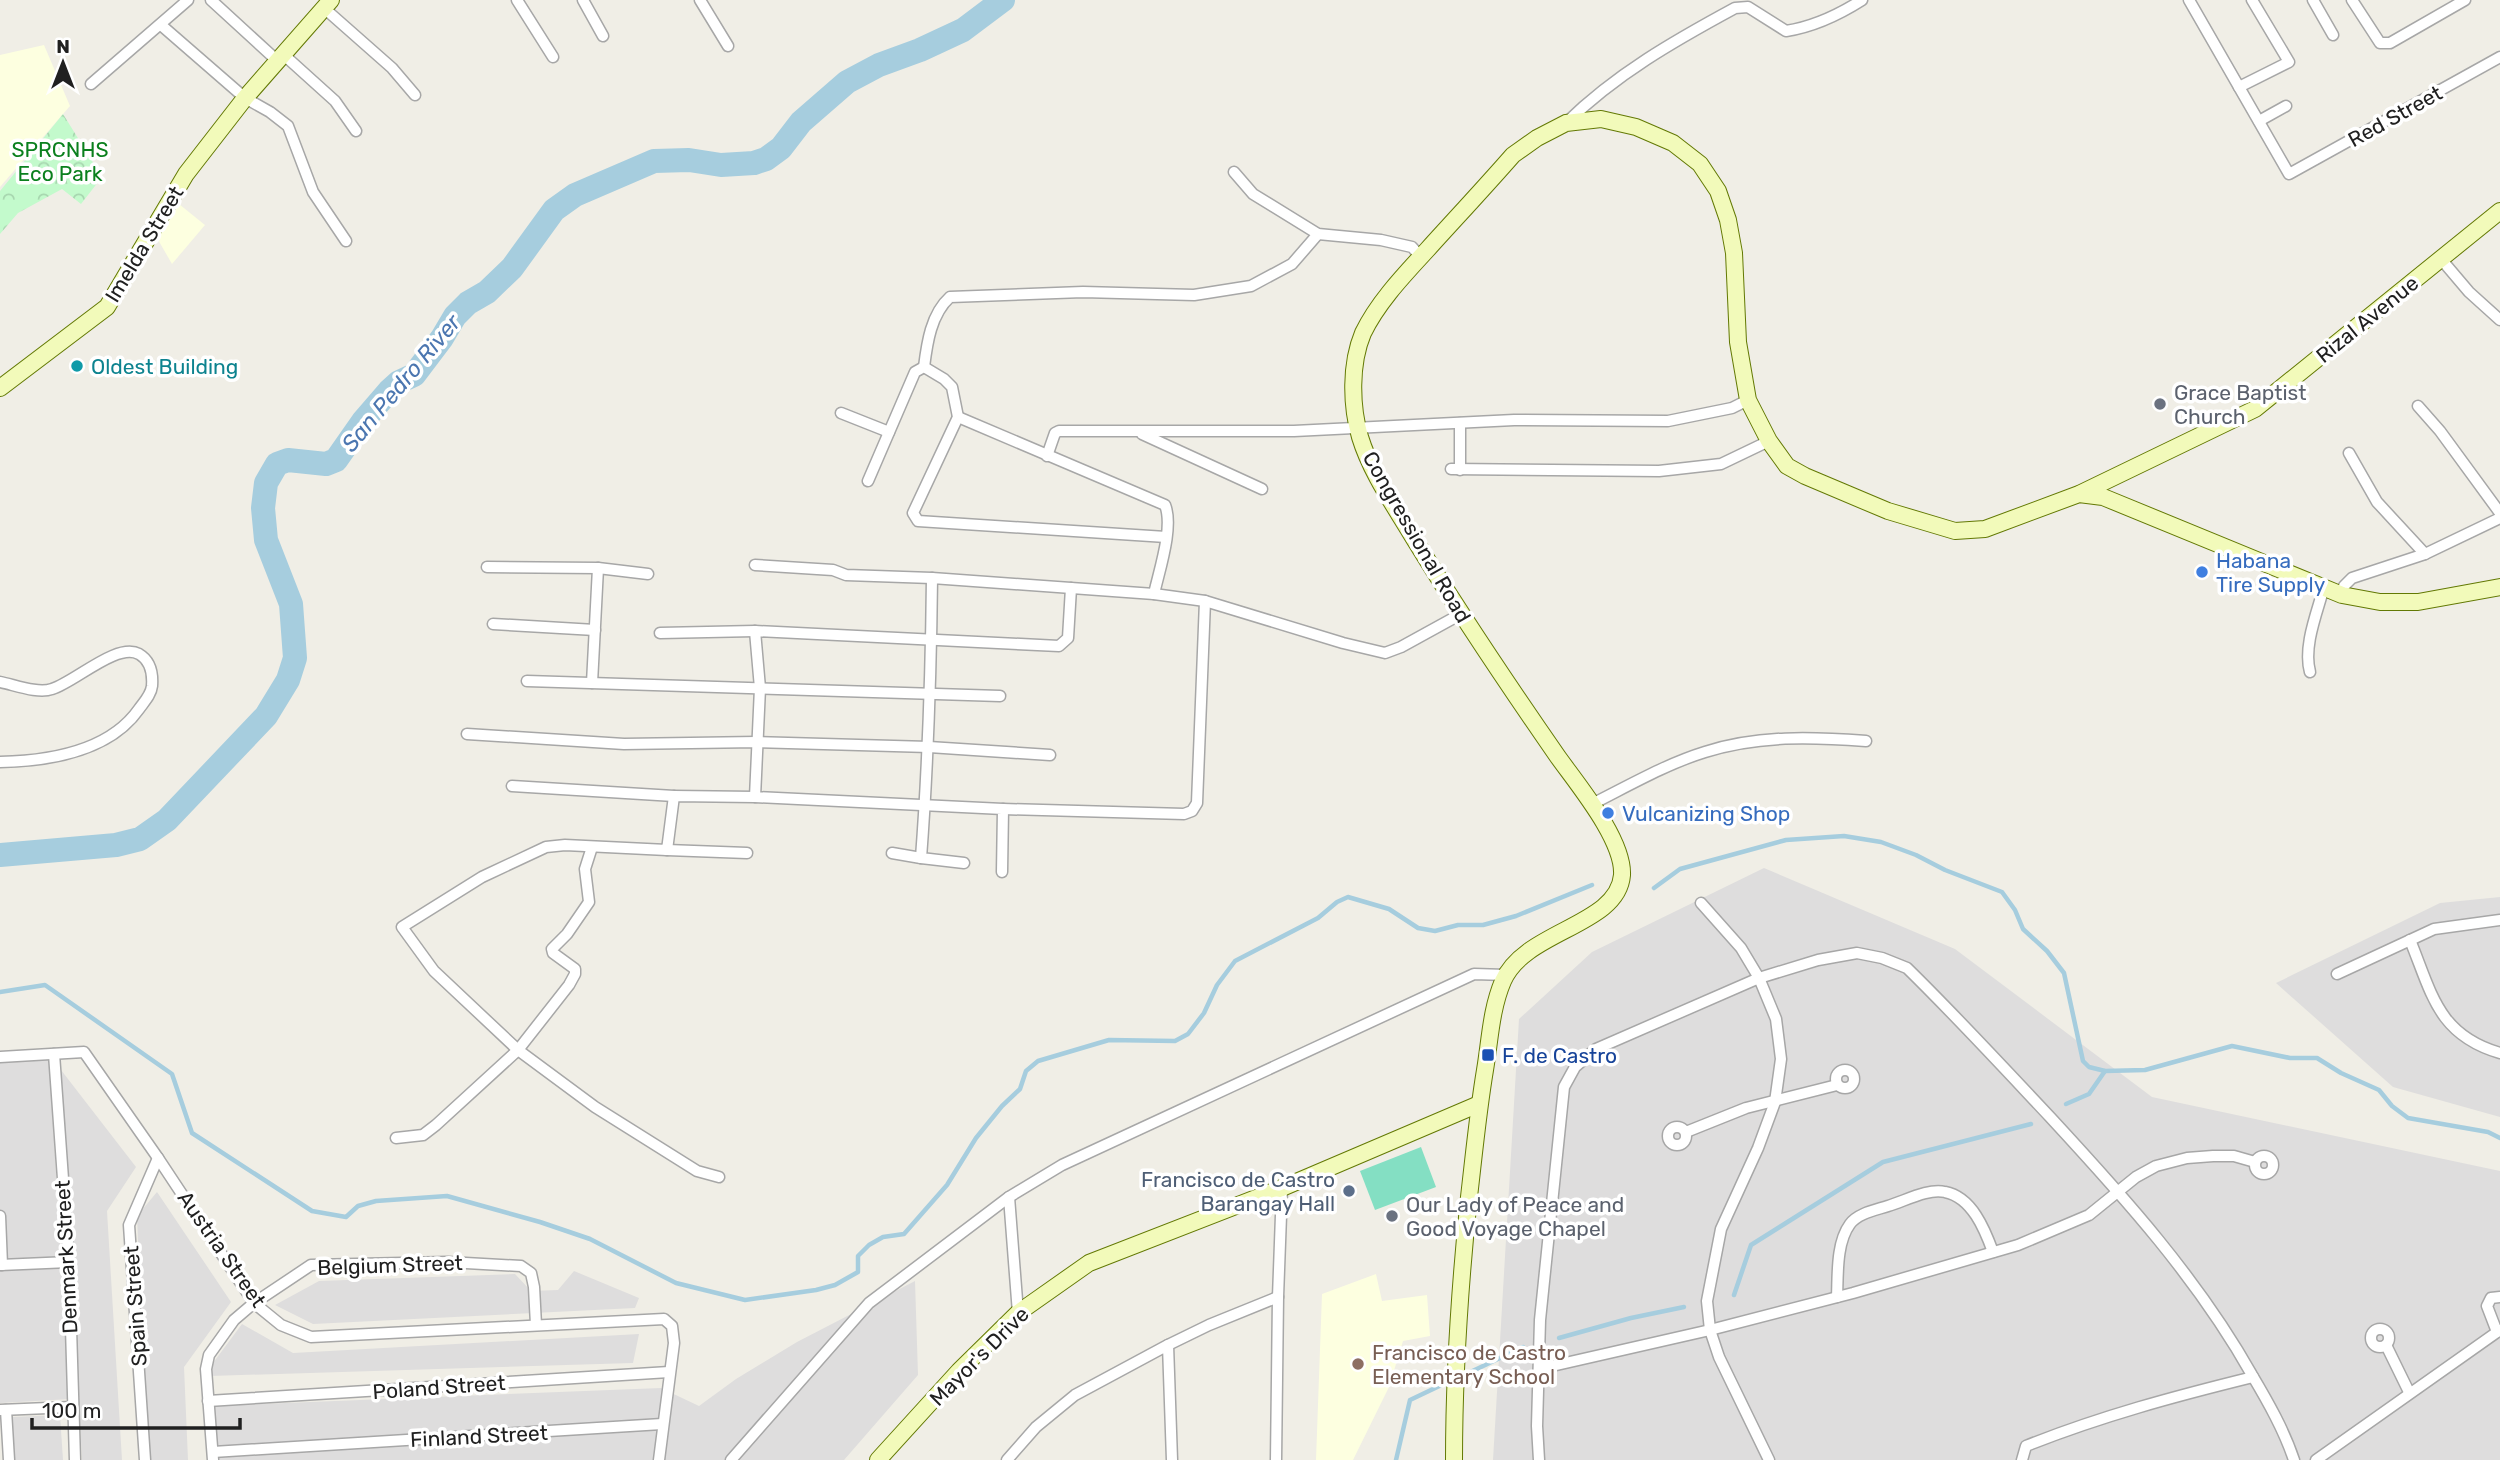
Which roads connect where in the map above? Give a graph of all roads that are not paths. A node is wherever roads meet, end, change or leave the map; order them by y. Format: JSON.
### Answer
{"nodes":[{"id":1,"x":188,"y":0,"type":"edge"},
{"id":2,"x":211,"y":0,"type":"edge"},
{"id":3,"x":517,"y":0,"type":"edge"},
{"id":4,"x":583,"y":0,"type":"edge"},
{"id":5,"x":700,"y":0,"type":"edge"},
{"id":6,"x":1862,"y":0,"type":"edge"},
{"id":7,"x":2189,"y":0,"type":"edge"},
{"id":8,"x":2252,"y":0,"type":"edge"},
{"id":9,"x":2313,"y":0,"type":"edge"},
{"id":10,"x":2352,"y":0,"type":"edge"},
{"id":11,"x":2465,"y":0,"type":"edge"},
{"id":12,"x":328,"y":4,"type":"edge"},
{"id":13,"x":161,"y":25,"type":"junction"},
{"id":14,"x":2333,"y":35,"type":"dead end"},
{"id":15,"x":603,"y":36,"type":"dead end"},
{"id":16,"x":728,"y":46,"type":"dead end"},
{"id":17,"x":278,"y":55,"type":"junction"},
{"id":18,"x":553,"y":57,"type":"dead end"},
{"id":19,"x":2500,"y":57,"type":"edge"},
{"id":20,"x":91,"y":84,"type":"dead end"},
{"id":21,"x":2239,"y":87,"type":"junction"},
{"id":22,"x":415,"y":95,"type":"dead end"},
{"id":23,"x":245,"y":98,"type":"junction"},
{"id":24,"x":2286,"y":106,"type":"dead end"},
{"id":25,"x":2259,"y":121,"type":"junction"},
{"id":26,"x":1566,"y":123,"type":"junction"},
{"id":27,"x":356,"y":131,"type":"dead end"},
{"id":28,"x":1234,"y":172,"type":"dead end"},
{"id":29,"x":2500,"y":211,"type":"edge"},
{"id":30,"x":1318,"y":234,"type":"junction"},
{"id":31,"x":346,"y":241,"type":"dead end"},
{"id":32,"x":1421,"y":257,"type":"junction"},
{"id":33,"x":2441,"y":259,"type":"junction"},
{"id":34,"x":2500,"y":320,"type":"edge"},
{"id":35,"x":924,"y":367,"type":"junction"},
{"id":36,"x":0,"y":388,"type":"edge"},
{"id":37,"x":1748,"y":400,"type":"junction"},
{"id":38,"x":2417,"y":406,"type":"dead end"},
{"id":39,"x":841,"y":413,"type":"dead end"},
{"id":40,"x":958,"y":417,"type":"junction"},
{"id":41,"x":1460,"y":423,"type":"junction"},
{"id":42,"x":1358,"y":427,"type":"junction"},
{"id":43,"x":889,"y":432,"type":"junction"},
{"id":44,"x":1137,"y":432,"type":"junction"},
{"id":45,"x":1769,"y":441,"type":"junction"},
{"id":46,"x":2349,"y":453,"type":"dead end"},
{"id":47,"x":1048,"y":456,"type":"junction"},
{"id":48,"x":2127,"y":470,"type":"junction"},
{"id":49,"x":868,"y":481,"type":"dead end"},
{"id":50,"x":1262,"y":489,"type":"dead end"},
{"id":51,"x":2079,"y":494,"type":"junction"},
{"id":52,"x":2123,"y":504,"type":"junction"},
{"id":53,"x":2500,"y":513,"type":"edge"},
{"id":54,"x":2500,"y":519,"type":"edge"},
{"id":55,"x":1166,"y":537,"type":"junction"},
{"id":56,"x":2425,"y":554,"type":"junction"},
{"id":57,"x":755,"y":565,"type":"dead end"},
{"id":58,"x":487,"y":567,"type":"dead end"},
{"id":59,"x":598,"y":568,"type":"junction"},
{"id":60,"x":648,"y":574,"type":"dead end"},
{"id":61,"x":932,"y":578,"type":"junction"},
{"id":62,"x":2324,"y":587,"type":"junction"},
{"id":63,"x":2500,"y":587,"type":"edge"},
{"id":64,"x":1071,"y":588,"type":"junction"},
{"id":65,"x":1154,"y":594,"type":"junction"},
{"id":66,"x":2343,"y":594,"type":"junction"},
{"id":67,"x":1205,"y":601,"type":"junction"},
{"id":68,"x":1461,"y":614,"type":"junction"},
{"id":69,"x":494,"y":624,"type":"dead end"},
{"id":70,"x":595,"y":630,"type":"junction"},
{"id":71,"x":755,"y":631,"type":"junction"},
{"id":72,"x":660,"y":633,"type":"dead end"},
{"id":73,"x":931,"y":639,"type":"junction"},
{"id":74,"x":2310,"y":672,"type":"dead end"},
{"id":75,"x":527,"y":681,"type":"dead end"},
{"id":76,"x":0,"y":682,"type":"edge"},
{"id":77,"x":592,"y":683,"type":"junction"},
{"id":78,"x":760,"y":688,"type":"junction"},
{"id":79,"x":929,"y":693,"type":"junction"},
{"id":80,"x":1000,"y":696,"type":"dead end"},
{"id":81,"x":467,"y":734,"type":"dead end"},
{"id":82,"x":1866,"y":741,"type":"dead end"},
{"id":83,"x":757,"y":742,"type":"junction"},
{"id":84,"x":929,"y":747,"type":"junction"},
{"id":85,"x":1050,"y":755,"type":"dead end"},
{"id":86,"x":0,"y":762,"type":"edge"},
{"id":87,"x":512,"y":786,"type":"dead end"},
{"id":88,"x":674,"y":796,"type":"junction"},
{"id":89,"x":755,"y":797,"type":"junction"},
{"id":90,"x":1592,"y":804,"type":"junction"},
{"id":91,"x":925,"y":806,"type":"junction"},
{"id":92,"x":1003,"y":809,"type":"junction"},
{"id":93,"x":592,"y":847,"type":"junction"},
{"id":94,"x":667,"y":850,"type":"junction"},
{"id":95,"x":747,"y":853,"type":"dead end"},
{"id":96,"x":892,"y":853,"type":"dead end"},
{"id":97,"x":921,"y":858,"type":"junction"},
{"id":98,"x":964,"y":863,"type":"dead end"},
{"id":99,"x":1002,"y":872,"type":"dead end"},
{"id":100,"x":1701,"y":902,"type":"dead end"},
{"id":101,"x":2500,"y":920,"type":"edge"},
{"id":102,"x":2410,"y":940,"type":"junction"},
{"id":103,"x":2337,"y":974,"type":"dead end"},
{"id":104,"x":1506,"y":975,"type":"junction"},
{"id":105,"x":1759,"y":978,"type":"junction"},
{"id":106,"x":518,"y":1049,"type":"junction"},
{"id":107,"x":2500,"y":1053,"type":"edge"},
{"id":108,"x":54,"y":1054,"type":"junction"},
{"id":109,"x":0,"y":1057,"type":"edge"},
{"id":110,"x":1837,"y":1085,"type":"dead end"},
{"id":111,"x":1775,"y":1102,"type":"junction"},
{"id":112,"x":1479,"y":1104,"type":"junction"},
{"id":113,"x":1686,"y":1132,"type":"dead end"},
{"id":114,"x":396,"y":1138,"type":"dead end"},
{"id":115,"x":159,"y":1158,"type":"junction"},
{"id":116,"x":2255,"y":1162,"type":"dead end"},
{"id":117,"x":719,"y":1177,"type":"dead end"},
{"id":118,"x":1282,"y":1188,"type":"junction"},
{"id":119,"x":2119,"y":1192,"type":"junction"},
{"id":120,"x":1009,"y":1197,"type":"junction"},
{"id":121,"x":0,"y":1216,"type":"edge"},
{"id":122,"x":1993,"y":1252,"type":"junction"},
{"id":123,"x":69,"y":1262,"type":"junction"},
{"id":124,"x":1,"y":1265,"type":"edge"},
{"id":125,"x":1278,"y":1297,"type":"junction"},
{"id":126,"x":1837,"y":1297,"type":"junction"},
{"id":127,"x":2500,"y":1297,"type":"edge"},
{"id":128,"x":254,"y":1303,"type":"junction"},
{"id":129,"x":1018,"y":1313,"type":"junction"},
{"id":130,"x":536,"y":1325,"type":"junction"},
{"id":131,"x":1710,"y":1330,"type":"junction"},
{"id":132,"x":2499,"y":1331,"type":"edge"},
{"id":133,"x":1168,"y":1345,"type":"junction"},
{"id":134,"x":2386,"y":1345,"type":"dead end"},
{"id":135,"x":1539,"y":1369,"type":"junction"},
{"id":136,"x":669,"y":1372,"type":"junction"},
{"id":137,"x":2253,"y":1377,"type":"junction"},
{"id":138,"x":2409,"y":1392,"type":"junction"},
{"id":139,"x":208,"y":1401,"type":"junction"},
{"id":140,"x":72,"y":1407,"type":"junction"},
{"id":141,"x":3,"y":1410,"type":"edge"},
{"id":142,"x":662,"y":1424,"type":"junction"},
{"id":143,"x":213,"y":1456,"type":"edge"},
{"id":144,"x":9,"y":1460,"type":"edge"},
{"id":145,"x":75,"y":1460,"type":"edge"},
{"id":146,"x":145,"y":1460,"type":"edge"},
{"id":147,"x":659,"y":1460,"type":"edge"},
{"id":148,"x":731,"y":1460,"type":"edge"},
{"id":149,"x":878,"y":1460,"type":"edge"},
{"id":150,"x":1007,"y":1460,"type":"edge"},
{"id":151,"x":1172,"y":1460,"type":"edge"},
{"id":152,"x":1276,"y":1460,"type":"edge"},
{"id":153,"x":1454,"y":1460,"type":"edge"},
{"id":154,"x":1539,"y":1460,"type":"edge"},
{"id":155,"x":1769,"y":1460,"type":"edge"},
{"id":156,"x":2022,"y":1460,"type":"edge"},
{"id":157,"x":2294,"y":1460,"type":"edge"},
{"id":158,"x":2316,"y":1460,"type":"edge"}],
"edges":[{"from":1,"to":13,"type":"street"},
{"from":2,"to":17,"type":"street"},
{"from":3,"to":18,"type":"street"},
{"from":4,"to":15,"type":"street"},
{"from":5,"to":16,"type":"street"},
{"from":6,"to":26,"type":"street"},
{"from":7,"to":21,"type":"street"},
{"from":8,"to":21,"type":"street"},
{"from":9,"to":14,"type":"street"},
{"from":10,"to":11,"type":"street"},
{"from":12,"to":17,"type":"main road","name":"Imelda Street"},
{"from":12,"to":22,"type":"street"},
{"from":13,"to":20,"type":"street"},
{"from":13,"to":23,"type":"street"},
{"from":17,"to":23,"type":"main road","name":"Imelda Street"},
{"from":17,"to":27,"type":"street"},
{"from":19,"to":25,"type":"street","name":"Red Street"},
{"from":21,"to":25,"type":"street"},
{"from":23,"to":31,"type":"street"},
{"from":23,"to":36,"type":"main road","name":"Imelda Street"},
{"from":24,"to":25,"type":"street"},
{"from":26,"to":32,"type":"main road","name":"Congressional Road"},
{"from":26,"to":37,"type":"main road","name":"Congressional Road"},
{"from":28,"to":30,"type":"street"},
{"from":29,"to":33,"type":"main road","name":"Rizal Avenue"},
{"from":30,"to":32,"type":"street"},
{"from":30,"to":35,"type":"street"},
{"from":32,"to":42,"type":"main road","name":"Congressional Road"},
{"from":33,"to":34,"type":"street"},
{"from":33,"to":48,"type":"main road","name":"Rizal Avenue"},
{"from":35,"to":40,"type":"street"},
{"from":35,"to":43,"type":"street"},
{"from":37,"to":41,"type":"street"},
{"from":37,"to":45,"type":"main road","name":"Congressional Road"},
{"from":38,"to":53,"type":"street"},
{"from":39,"to":43,"type":"street"},
{"from":40,"to":47,"type":"street"},
{"from":40,"to":55,"type":"street"},
{"from":41,"to":42,"type":"street"},
{"from":41,"to":45,"type":"street"},
{"from":42,"to":44,"type":"street"},
{"from":42,"to":68,"type":"main road","name":"Congressional Road"},
{"from":43,"to":49,"type":"street"},
{"from":44,"to":47,"type":"street"},
{"from":44,"to":50,"type":"street"},
{"from":45,"to":51,"type":"main road","name":"Congressional Road"},
{"from":46,"to":56,"type":"street"},
{"from":47,"to":55,"type":"street"},
{"from":48,"to":51,"type":"main road","name":"Rizal Avenue"},
{"from":48,"to":52,"type":"main road"},
{"from":51,"to":52,"type":"main road"},
{"from":52,"to":62,"type":"main road"},
{"from":54,"to":56,"type":"street"},
{"from":55,"to":65,"type":"street"},
{"from":56,"to":66,"type":"street"},
{"from":57,"to":61,"type":"street"},
{"from":58,"to":59,"type":"street"},
{"from":59,"to":60,"type":"street"},
{"from":59,"to":70,"type":"street"},
{"from":61,"to":64,"type":"street"},
{"from":61,"to":73,"type":"street"},
{"from":62,"to":66,"type":"main road"},
{"from":62,"to":74,"type":"street"},
{"from":63,"to":66,"type":"main road"},
{"from":64,"to":65,"type":"street"},
{"from":64,"to":73,"type":"street"},
{"from":65,"to":67,"type":"street"},
{"from":67,"to":68,"type":"street"},
{"from":67,"to":92,"type":"street"},
{"from":68,"to":90,"type":"main road","name":"Congressional Road"},
{"from":69,"to":70,"type":"street"},
{"from":70,"to":77,"type":"street"},
{"from":71,"to":72,"type":"street"},
{"from":71,"to":73,"type":"street"},
{"from":71,"to":78,"type":"street"},
{"from":73,"to":79,"type":"street"},
{"from":75,"to":77,"type":"street"},
{"from":76,"to":86,"type":"street"},
{"from":77,"to":78,"type":"street"},
{"from":78,"to":79,"type":"street"},
{"from":78,"to":83,"type":"street"},
{"from":79,"to":80,"type":"street"},
{"from":79,"to":84,"type":"street"},
{"from":81,"to":83,"type":"street"},
{"from":82,"to":90,"type":"street"},
{"from":83,"to":84,"type":"street"},
{"from":83,"to":89,"type":"street"},
{"from":84,"to":85,"type":"street"},
{"from":84,"to":91,"type":"street"},
{"from":87,"to":88,"type":"street"},
{"from":88,"to":89,"type":"street"},
{"from":88,"to":94,"type":"street"},
{"from":89,"to":91,"type":"street"},
{"from":90,"to":104,"type":"main road","name":"Congressional Road"},
{"from":91,"to":92,"type":"street"},
{"from":91,"to":97,"type":"street"},
{"from":92,"to":99,"type":"street"},
{"from":93,"to":94,"type":"street"},
{"from":93,"to":106,"type":"street"},
{"from":93,"to":106,"type":"street"},
{"from":94,"to":95,"type":"street"},
{"from":96,"to":97,"type":"street"},
{"from":97,"to":98,"type":"street"},
{"from":100,"to":105,"type":"street"},
{"from":101,"to":102,"type":"street"},
{"from":102,"to":103,"type":"street"},
{"from":102,"to":107,"type":"street"},
{"from":104,"to":112,"type":"main road","name":"Congressional Road"},
{"from":104,"to":120,"type":"street"},
{"from":105,"to":111,"type":"street"},
{"from":105,"to":119,"type":"street"},
{"from":105,"to":135,"type":"street"},
{"from":106,"to":114,"type":"street"},
{"from":106,"to":117,"type":"street"},
{"from":108,"to":109,"type":"street","name":"Austria Street"},
{"from":108,"to":115,"type":"street","name":"Austria Street"},
{"from":108,"to":123,"type":"street","name":"Denmark Street"},
{"from":110,"to":111,"type":"street"},
{"from":111,"to":113,"type":"street"},
{"from":111,"to":131,"type":"street"},
{"from":112,"to":118,"type":"main road","name":"Mayor's Drive"},
{"from":112,"to":153,"type":"main road","name":"Congressional Road"},
{"from":115,"to":128,"type":"street","name":"Austria Street"},
{"from":115,"to":146,"type":"street","name":"Spain Street"},
{"from":116,"to":119,"type":"street"},
{"from":118,"to":125,"type":"street"},
{"from":118,"to":129,"type":"main road","name":"Mayor's Drive"},
{"from":119,"to":122,"type":"street"},
{"from":119,"to":137,"type":"street"},
{"from":120,"to":129,"type":"street"},
{"from":120,"to":148,"type":"street"},
{"from":121,"to":124,"type":"street"},
{"from":122,"to":126,"type":"street"},
{"from":122,"to":126,"type":"street"},
{"from":123,"to":124,"type":"street"},
{"from":123,"to":140,"type":"street","name":"Denmark Street"},
{"from":125,"to":133,"type":"street"},
{"from":125,"to":152,"type":"street"},
{"from":126,"to":131,"type":"street"},
{"from":127,"to":132,"type":"street"},
{"from":128,"to":130,"type":"street","name":"Austria Street"},
{"from":128,"to":130,"type":"street","name":"Belgium Street"},
{"from":128,"to":139,"type":"street","name":"Belgium Street"},
{"from":129,"to":149,"type":"main road","name":"Mayor's Drive"},
{"from":130,"to":136,"type":"street","name":"Austria Street"},
{"from":131,"to":135,"type":"street"},
{"from":131,"to":155,"type":"street"},
{"from":132,"to":138,"type":"street"},
{"from":133,"to":150,"type":"street"},
{"from":133,"to":151,"type":"street"},
{"from":134,"to":138,"type":"street"},
{"from":135,"to":154,"type":"street"},
{"from":136,"to":139,"type":"street","name":"Poland Street"},
{"from":136,"to":142,"type":"street"},
{"from":137,"to":156,"type":"street"},
{"from":137,"to":157,"type":"street"},
{"from":138,"to":158,"type":"street"},
{"from":139,"to":143,"type":"street","name":"Belgium Street"},
{"from":140,"to":141,"type":"street"},
{"from":140,"to":145,"type":"street","name":"Denmark Street"},
{"from":141,"to":144,"type":"street"},
{"from":142,"to":143,"type":"street","name":"Finland Street"},
{"from":142,"to":147,"type":"street"}]}
